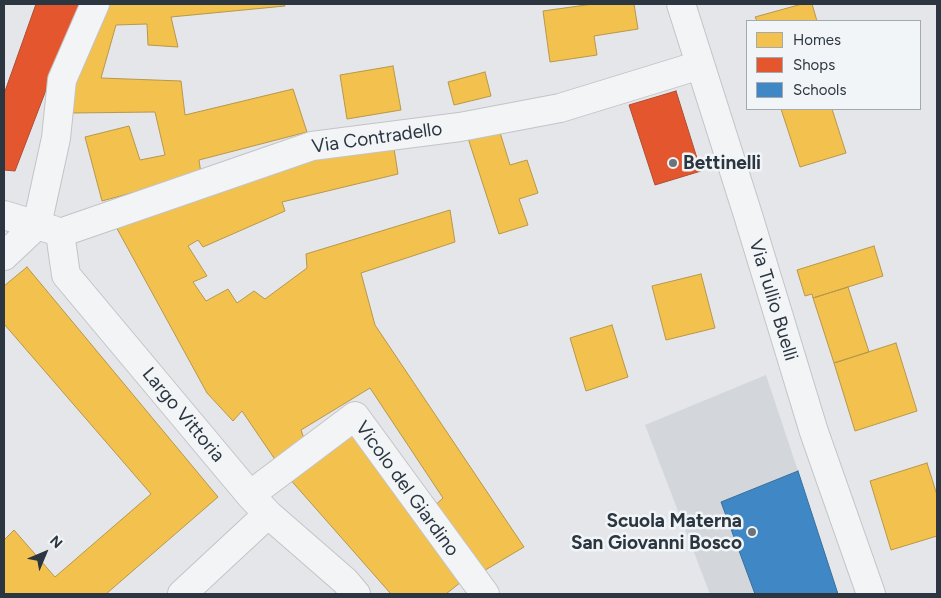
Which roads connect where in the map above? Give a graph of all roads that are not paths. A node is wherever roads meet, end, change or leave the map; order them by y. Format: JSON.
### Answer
{"nodes":[{"id":1,"x":95,"y":4,"type":"edge"},
{"id":2,"x":681,"y":4,"type":"edge"},
{"id":3,"x":700,"y":65,"type":"junction"},
{"id":4,"x":4,"y":215,"type":"edge"},
{"id":5,"x":48,"y":229,"type":"junction"},
{"id":6,"x":4,"y":256,"type":"edge"},
{"id":7,"x":259,"y":505,"type":"junction"},
{"id":8,"x":187,"y":590,"type":"edge"},
{"id":9,"x":356,"y":594,"type":"edge"},
{"id":10,"x":485,"y":594,"type":"edge"},
{"id":11,"x":871,"y":594,"type":"edge"}],
"edges":[{"from":1,"to":5,"type":"street"},
{"from":2,"to":3,"type":"street","name":"Via Tullio Buelli"},
{"from":3,"to":5,"type":"street","name":"Via Contradello"},
{"from":3,"to":11,"type":"street","name":"Via Tullio Buelli"},
{"from":4,"to":5,"type":"street"},
{"from":5,"to":6,"type":"street"},
{"from":5,"to":7,"type":"street","name":"Largo Vittoria"},
{"from":7,"to":8,"type":"street"},
{"from":7,"to":9,"type":"street","name":"Largo Vittoria"},
{"from":7,"to":10,"type":"street","name":"Vicolo del Giardino"}]}
